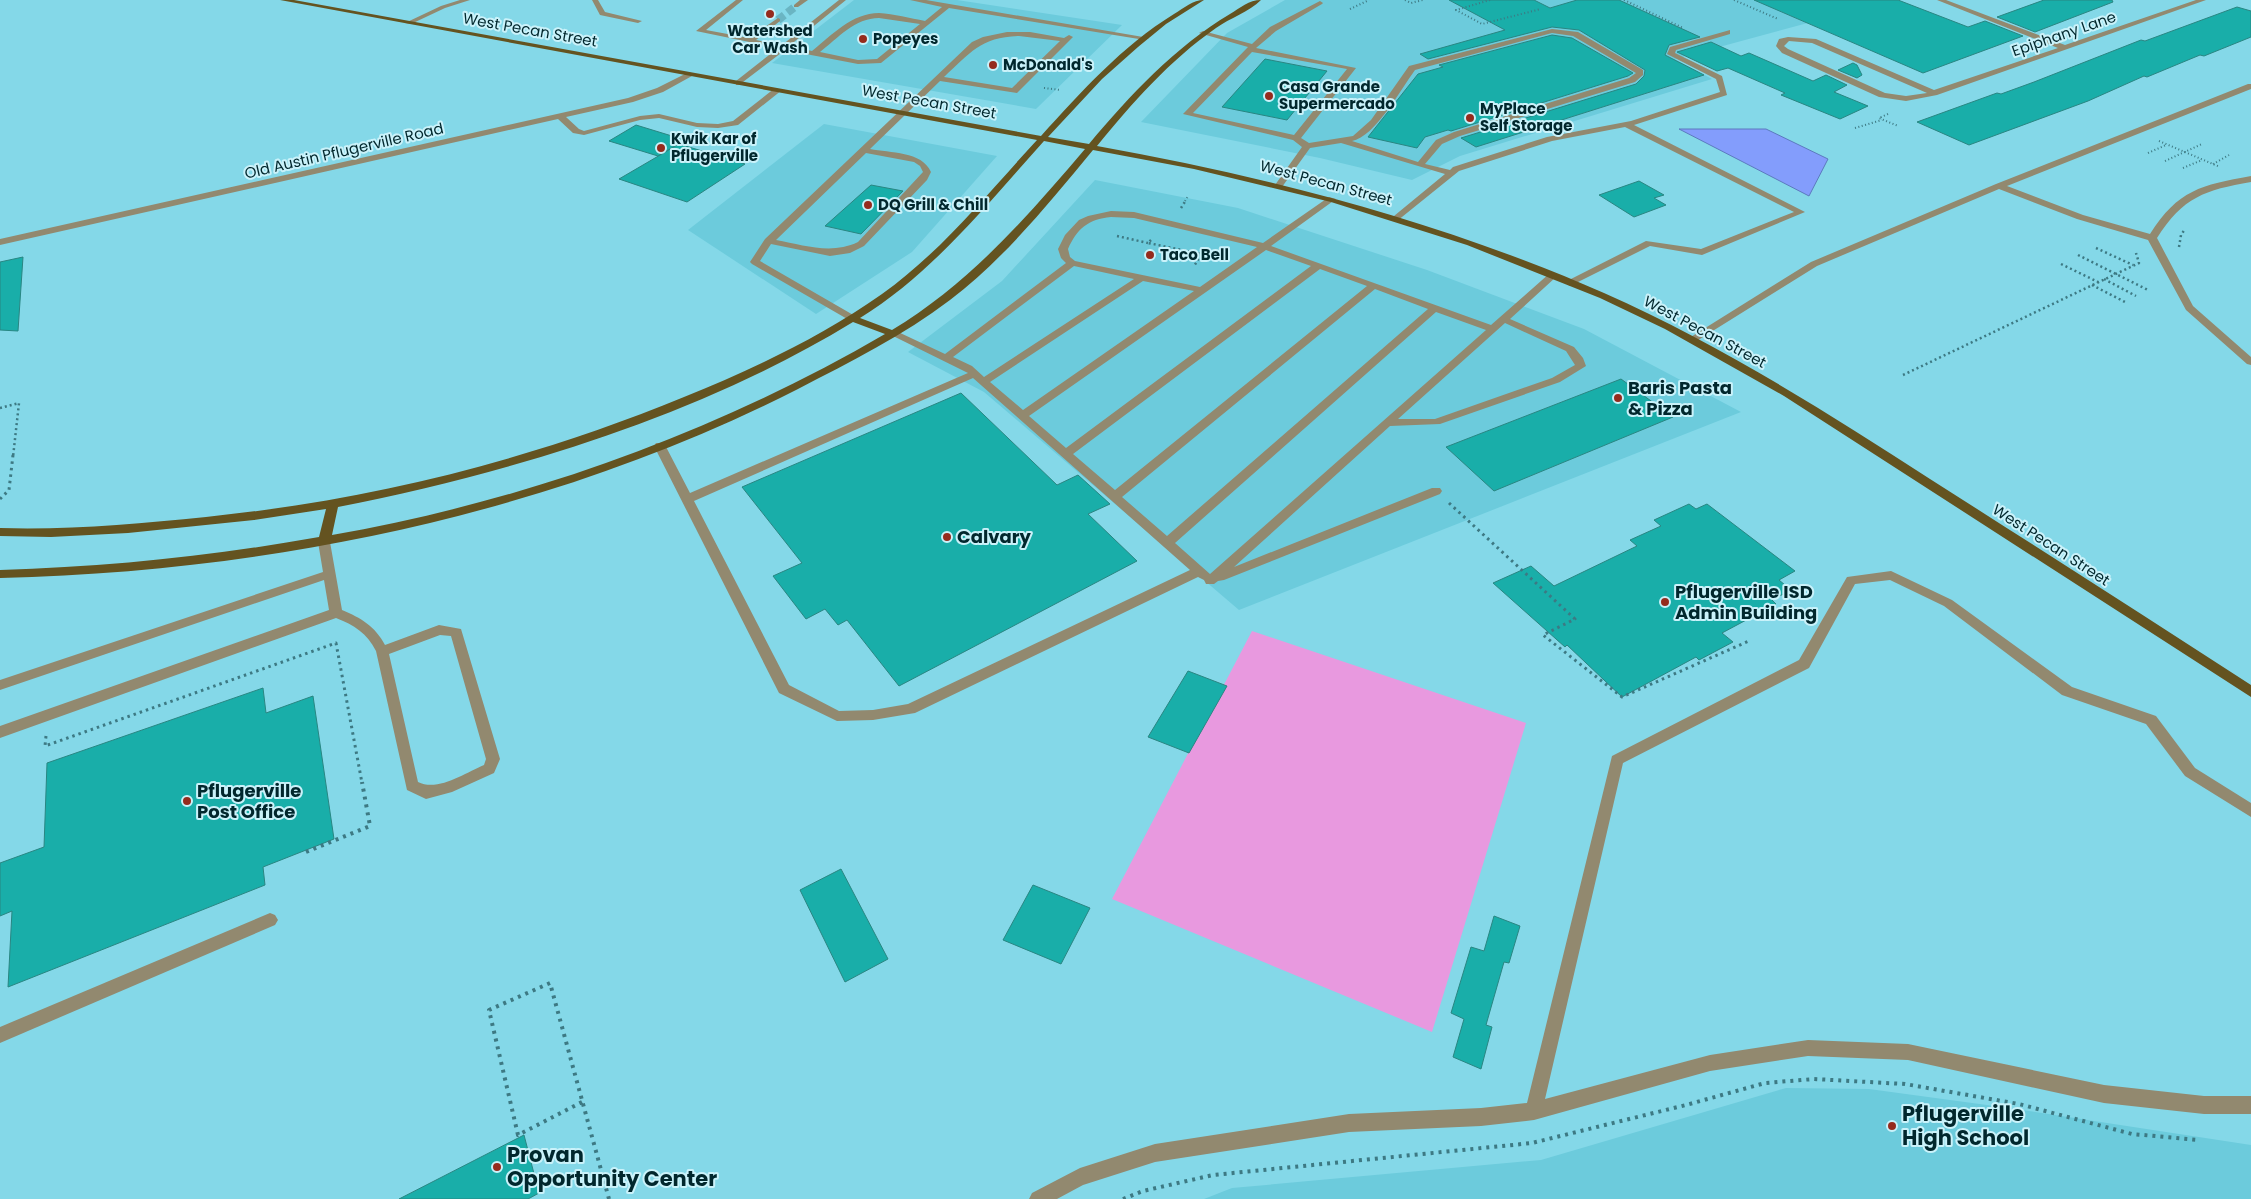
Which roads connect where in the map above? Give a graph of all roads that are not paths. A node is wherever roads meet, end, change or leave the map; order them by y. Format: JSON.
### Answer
{"nodes":[{"id":1,"x":283,"y":0,"type":"edge"},
{"id":2,"x":467,"y":0,"type":"edge"},
{"id":3,"x":595,"y":0,"type":"edge"},
{"id":4,"x":740,"y":0,"type":"edge"},
{"id":5,"x":805,"y":0,"type":"edge"},
{"id":6,"x":826,"y":0,"type":"edge"},
{"id":7,"x":913,"y":0,"type":"edge"},
{"id":8,"x":1201,"y":0,"type":"edge"},
{"id":9,"x":1258,"y":0,"type":"edge"},
{"id":10,"x":1310,"y":0,"type":"edge"},
{"id":11,"x":1940,"y":0,"type":"edge"},
{"id":12,"x":2203,"y":0,"type":"edge"},
{"id":13,"x":842,"y":1,"type":"edge"},
{"id":14,"x":796,"y":6,"type":"tunnel mouth"},
{"id":15,"x":947,"y":6,"type":"junction"},
{"id":16,"x":778,"y":20,"type":"tunnel mouth"},
{"id":17,"x":638,"y":21,"type":"dead end"},
{"id":18,"x":409,"y":23,"type":"junction"},
{"id":19,"x":926,"y":23,"type":"junction"},
{"id":20,"x":1079,"y":27,"type":"junction"},
{"id":21,"x":1727,"y":32,"type":"dead end"},
{"id":22,"x":1203,"y":33,"type":"junction"},
{"id":23,"x":1144,"y":38,"type":"junction"},
{"id":24,"x":751,"y":40,"type":"junction"},
{"id":25,"x":1065,"y":40,"type":"junction"},
{"id":26,"x":784,"y":47,"type":"junction"},
{"id":27,"x":1251,"y":47,"type":"junction"},
{"id":28,"x":2064,"y":48,"type":"junction"},
{"id":29,"x":814,"y":53,"type":"junction"},
{"id":30,"x":1866,"y":64,"type":"junction"},
{"id":31,"x":689,"y":74,"type":"junction"},
{"id":32,"x":1836,"y":74,"type":"junction"},
{"id":33,"x":940,"y":80,"type":"junction"},
{"id":34,"x":739,"y":83,"type":"junction"},
{"id":35,"x":2251,"y":86,"type":"edge"},
{"id":36,"x":778,"y":90,"type":"junction"},
{"id":37,"x":1934,"y":93,"type":"junction"},
{"id":38,"x":902,"y":112,"type":"junction"},
{"id":39,"x":560,"y":116,"type":"junction"},
{"id":40,"x":1626,"y":124,"type":"junction"},
{"id":41,"x":1296,"y":138,"type":"junction"},
{"id":42,"x":1042,"y":139,"type":"junction"},
{"id":43,"x":1341,"y":140,"type":"junction"},
{"id":44,"x":1307,"y":146,"type":"junction"},
{"id":45,"x":1090,"y":148,"type":"junction"},
{"id":46,"x":863,"y":150,"type":"junction"},
{"id":47,"x":1420,"y":165,"type":"junction"},
{"id":48,"x":1451,"y":173,"type":"junction"},
{"id":49,"x":2251,"y":179,"type":"edge"},
{"id":50,"x":1279,"y":185,"type":"junction"},
{"id":51,"x":1999,"y":186,"type":"junction"},
{"id":52,"x":1332,"y":199,"type":"junction"},
{"id":53,"x":1397,"y":218,"type":"junction"},
{"id":54,"x":2152,"y":238,"type":"junction"},
{"id":55,"x":0,"y":242,"type":"edge"},
{"id":56,"x":768,"y":242,"type":"junction"},
{"id":57,"x":1264,"y":246,"type":"junction"},
{"id":58,"x":1072,"y":263,"type":"junction"},
{"id":59,"x":1318,"y":266,"type":"junction"},
{"id":60,"x":1553,"y":275,"type":"junction"},
{"id":61,"x":1141,"y":278,"type":"junction"},
{"id":62,"x":1570,"y":283,"type":"junction"},
{"id":63,"x":1373,"y":286,"type":"junction"},
{"id":64,"x":1201,"y":290,"type":"junction"},
{"id":65,"x":1434,"y":308,"type":"junction"},
{"id":66,"x":852,"y":318,"type":"junction"},
{"id":67,"x":1503,"y":319,"type":"junction"},
{"id":68,"x":1493,"y":329,"type":"junction"},
{"id":69,"x":892,"y":333,"type":"junction"},
{"id":70,"x":1691,"y":340,"type":"junction"},
{"id":71,"x":946,"y":358,"type":"junction"},
{"id":72,"x":2251,"y":362,"type":"edge"},
{"id":73,"x":974,"y":374,"type":"junction"},
{"id":74,"x":983,"y":382,"type":"junction"},
{"id":75,"x":1022,"y":416,"type":"junction"},
{"id":76,"x":1387,"y":423,"type":"junction"},
{"id":77,"x":660,"y":446,"type":"junction"},
{"id":78,"x":1066,"y":454,"type":"junction"},
{"id":79,"x":1436,"y":491,"type":"road end"},
{"id":80,"x":1114,"y":497,"type":"junction"},
{"id":81,"x":687,"y":499,"type":"junction"},
{"id":82,"x":333,"y":505,"type":"junction"},
{"id":83,"x":0,"y":532,"type":"edge"},
{"id":84,"x":324,"y":542,"type":"junction"},
{"id":85,"x":1167,"y":543,"type":"junction"},
{"id":86,"x":1199,"y":571,"type":"junction"},
{"id":87,"x":0,"y":574,"type":"edge"},
{"id":88,"x":330,"y":574,"type":"junction"},
{"id":89,"x":1210,"y":581,"type":"junction"},
{"id":90,"x":336,"y":613,"type":"junction"},
{"id":91,"x":382,"y":651,"type":"junction"},
{"id":92,"x":0,"y":685,"type":"edge"},
{"id":93,"x":2251,"y":692,"type":"edge"},
{"id":94,"x":0,"y":732,"type":"edge"},
{"id":95,"x":2251,"y":811,"type":"edge"},
{"id":96,"x":270,"y":920,"type":"dead end"},
{"id":97,"x":0,"y":1035,"type":"edge"},
{"id":98,"x":2251,"y":1105,"type":"edge"},
{"id":99,"x":1534,"y":1111,"type":"junction"},
{"id":100,"x":1038,"y":1199,"type":"edge"}],
"edges":[{"from":1,"to":18,"type":"main road","name":"West Pecan Street"},
{"from":2,"to":18,"type":"street"},
{"from":3,"to":17,"type":"street"},
{"from":4,"to":24,"type":"street"},
{"from":5,"to":14,"type":"street"},
{"from":6,"to":13,"type":"street"},
{"from":7,"to":15,"type":"street"},
{"from":8,"to":23,"type":"main road"},
{"from":9,"to":22,"type":"main road"},
{"from":10,"to":27,"type":"street"},
{"from":11,"to":28,"type":"street"},
{"from":12,"to":28,"type":"street","name":"Epiphany Lane"},
{"from":13,"to":26,"type":"street"},
{"from":15,"to":19,"type":"street"},
{"from":15,"to":20,"type":"street"},
{"from":16,"to":24,"type":"street"},
{"from":18,"to":31,"type":"main road","name":"West Pecan Street"},
{"from":19,"to":29,"type":"street"},
{"from":19,"to":29,"type":"street"},
{"from":20,"to":23,"type":"street"},
{"from":20,"to":25,"type":"street"},
{"from":21,"to":40,"type":"street"},
{"from":22,"to":27,"type":"street"},
{"from":22,"to":45,"type":"main road"},
{"from":23,"to":42,"type":"main road"},
{"from":24,"to":26,"type":"street"},
{"from":25,"to":33,"type":"street"},
{"from":25,"to":33,"type":"street"},
{"from":26,"to":29,"type":"street"},
{"from":26,"to":34,"type":"street"},
{"from":27,"to":41,"type":"street"},
{"from":27,"to":41,"type":"street"},
{"from":28,"to":37,"type":"street","name":"Epiphany Lane"},
{"from":30,"to":32,"type":"street"},
{"from":30,"to":32,"type":"street","name":"Epiphany Lane"},
{"from":30,"to":37,"type":"street"},
{"from":31,"to":34,"type":"main road","name":"West Pecan Street"},
{"from":31,"to":39,"type":"street","name":"Old Austin Pflugerville Road"},
{"from":32,"to":37,"type":"street","name":"Epiphany Lane"},
{"from":33,"to":38,"type":"street"},
{"from":34,"to":36,"type":"main road","name":"West Pecan Street"},
{"from":35,"to":51,"type":"street"},
{"from":36,"to":38,"type":"main road","name":"West Pecan Street"},
{"from":36,"to":39,"type":"street"},
{"from":38,"to":42,"type":"main road","name":"West Pecan Street"},
{"from":38,"to":46,"type":"street"},
{"from":39,"to":55,"type":"street","name":"Old Austin Pflugerville Road"},
{"from":40,"to":48,"type":"street"},
{"from":40,"to":62,"type":"street"},
{"from":41,"to":44,"type":"street"},
{"from":42,"to":45,"type":"main road","name":"West Pecan Street"},
{"from":42,"to":66,"type":"main road"},
{"from":43,"to":44,"type":"street"},
{"from":43,"to":47,"type":"street"},
{"from":43,"to":47,"type":"street"},
{"from":44,"to":50,"type":"street"},
{"from":45,"to":50,"type":"main road","name":"West Pecan Street"},
{"from":45,"to":69,"type":"main road"},
{"from":46,"to":56,"type":"street"},
{"from":46,"to":56,"type":"street"},
{"from":47,"to":48,"type":"street"},
{"from":48,"to":53,"type":"street"},
{"from":49,"to":54,"type":"street"},
{"from":50,"to":52,"type":"main road","name":"West Pecan Street"},
{"from":51,"to":54,"type":"street"},
{"from":51,"to":70,"type":"street"},
{"from":52,"to":53,"type":"main road","name":"West Pecan Street"},
{"from":52,"to":57,"type":"street"},
{"from":53,"to":60,"type":"main road","name":"West Pecan Street"},
{"from":54,"to":72,"type":"street"},
{"from":56,"to":66,"type":"street"},
{"from":57,"to":58,"type":"street"},
{"from":57,"to":59,"type":"street"},
{"from":57,"to":64,"type":"street"},
{"from":58,"to":61,"type":"street"},
{"from":58,"to":71,"type":"street"},
{"from":59,"to":63,"type":"street"},
{"from":59,"to":78,"type":"street"},
{"from":60,"to":62,"type":"main road","name":"West Pecan Street"},
{"from":60,"to":67,"type":"street"},
{"from":61,"to":64,"type":"street"},
{"from":61,"to":74,"type":"street"},
{"from":62,"to":70,"type":"main road","name":"West Pecan Street"},
{"from":63,"to":65,"type":"street"},
{"from":63,"to":80,"type":"street"},
{"from":64,"to":75,"type":"street"},
{"from":65,"to":68,"type":"street"},
{"from":65,"to":85,"type":"street"},
{"from":66,"to":69,"type":"main road"},
{"from":66,"to":82,"type":"main road"},
{"from":67,"to":68,"type":"street"},
{"from":67,"to":76,"type":"street"},
{"from":68,"to":76,"type":"street"},
{"from":69,"to":71,"type":"street"},
{"from":69,"to":77,"type":"main road"},
{"from":70,"to":93,"type":"main road","name":"West Pecan Street"},
{"from":71,"to":73,"type":"street"},
{"from":73,"to":74,"type":"street"},
{"from":73,"to":81,"type":"street"},
{"from":74,"to":75,"type":"street"},
{"from":75,"to":78,"type":"street"},
{"from":76,"to":89,"type":"street"},
{"from":77,"to":81,"type":"street"},
{"from":77,"to":84,"type":"main road"},
{"from":78,"to":80,"type":"street"},
{"from":79,"to":89,"type":"street"},
{"from":80,"to":85,"type":"street"},
{"from":81,"to":86,"type":"street"},
{"from":82,"to":83,"type":"main road"},
{"from":82,"to":84,"type":"main road"},
{"from":84,"to":87,"type":"main road"},
{"from":84,"to":88,"type":"street"},
{"from":85,"to":86,"type":"street"},
{"from":86,"to":89,"type":"street"},
{"from":88,"to":90,"type":"street"},
{"from":88,"to":92,"type":"street"},
{"from":90,"to":91,"type":"street"},
{"from":90,"to":94,"type":"street"},
{"from":91,"to":91,"type":"street"},
{"from":95,"to":99,"type":"street"},
{"from":96,"to":97,"type":"street"},
{"from":98,"to":99,"type":"street"},
{"from":99,"to":100,"type":"street"}]}
